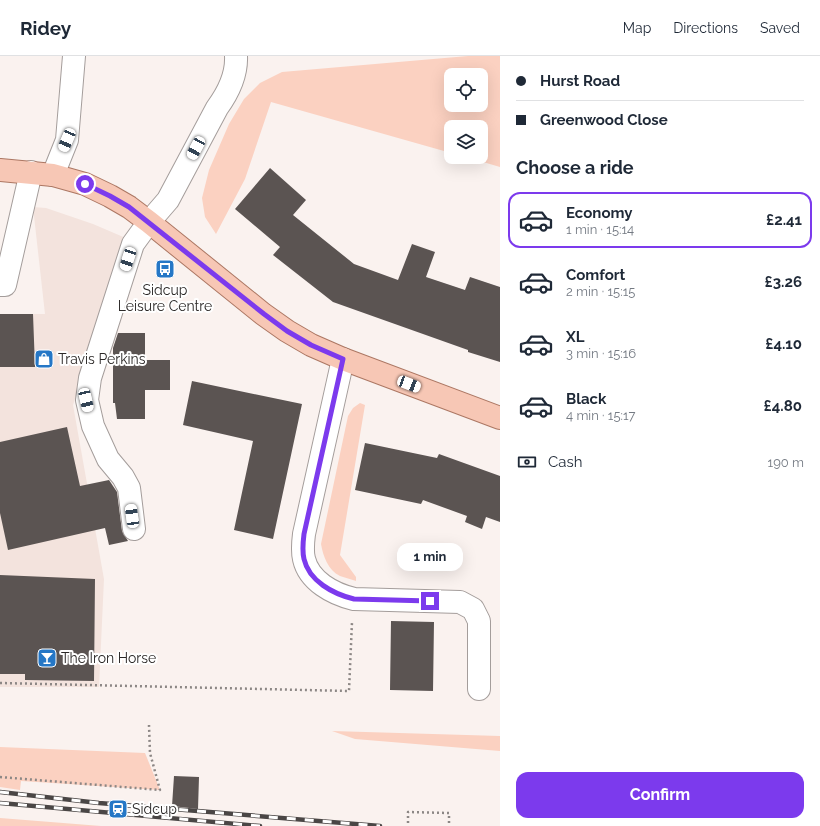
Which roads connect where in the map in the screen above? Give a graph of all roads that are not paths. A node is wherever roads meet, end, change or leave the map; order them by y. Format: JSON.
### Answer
{"nodes":[{"id":1,"x":74,"y":56,"type":"edge"},
{"id":2,"x":236,"y":56,"type":"edge"},
{"id":3,"x":0,"y":170,"type":"edge"},
{"id":4,"x":31,"y":172,"type":"junction"},
{"id":5,"x":53,"y":175,"type":"junction"},
{"id":6,"x":149,"y":222,"type":"junction"},
{"id":7,"x":0,"y":285,"type":"edge"},
{"id":8,"x":343,"y":359,"type":"junction"},
{"id":9,"x":500,"y":418,"type":"edge"},
{"id":10,"x":134,"y":529,"type":"dead end"},
{"id":11,"x":479,"y":689,"type":"dead end"}],
"edges":[{"from":1,"to":5,"type":"street"},
{"from":2,"to":6,"type":"street"},
{"from":3,"to":4,"type":"main road"},
{"from":4,"to":5,"type":"main road"},
{"from":4,"to":7,"type":"street"},
{"from":5,"to":6,"type":"main road"},
{"from":6,"to":8,"type":"main road"},
{"from":6,"to":10,"type":"street"},
{"from":8,"to":9,"type":"main road"},
{"from":8,"to":11,"type":"street"}]}
